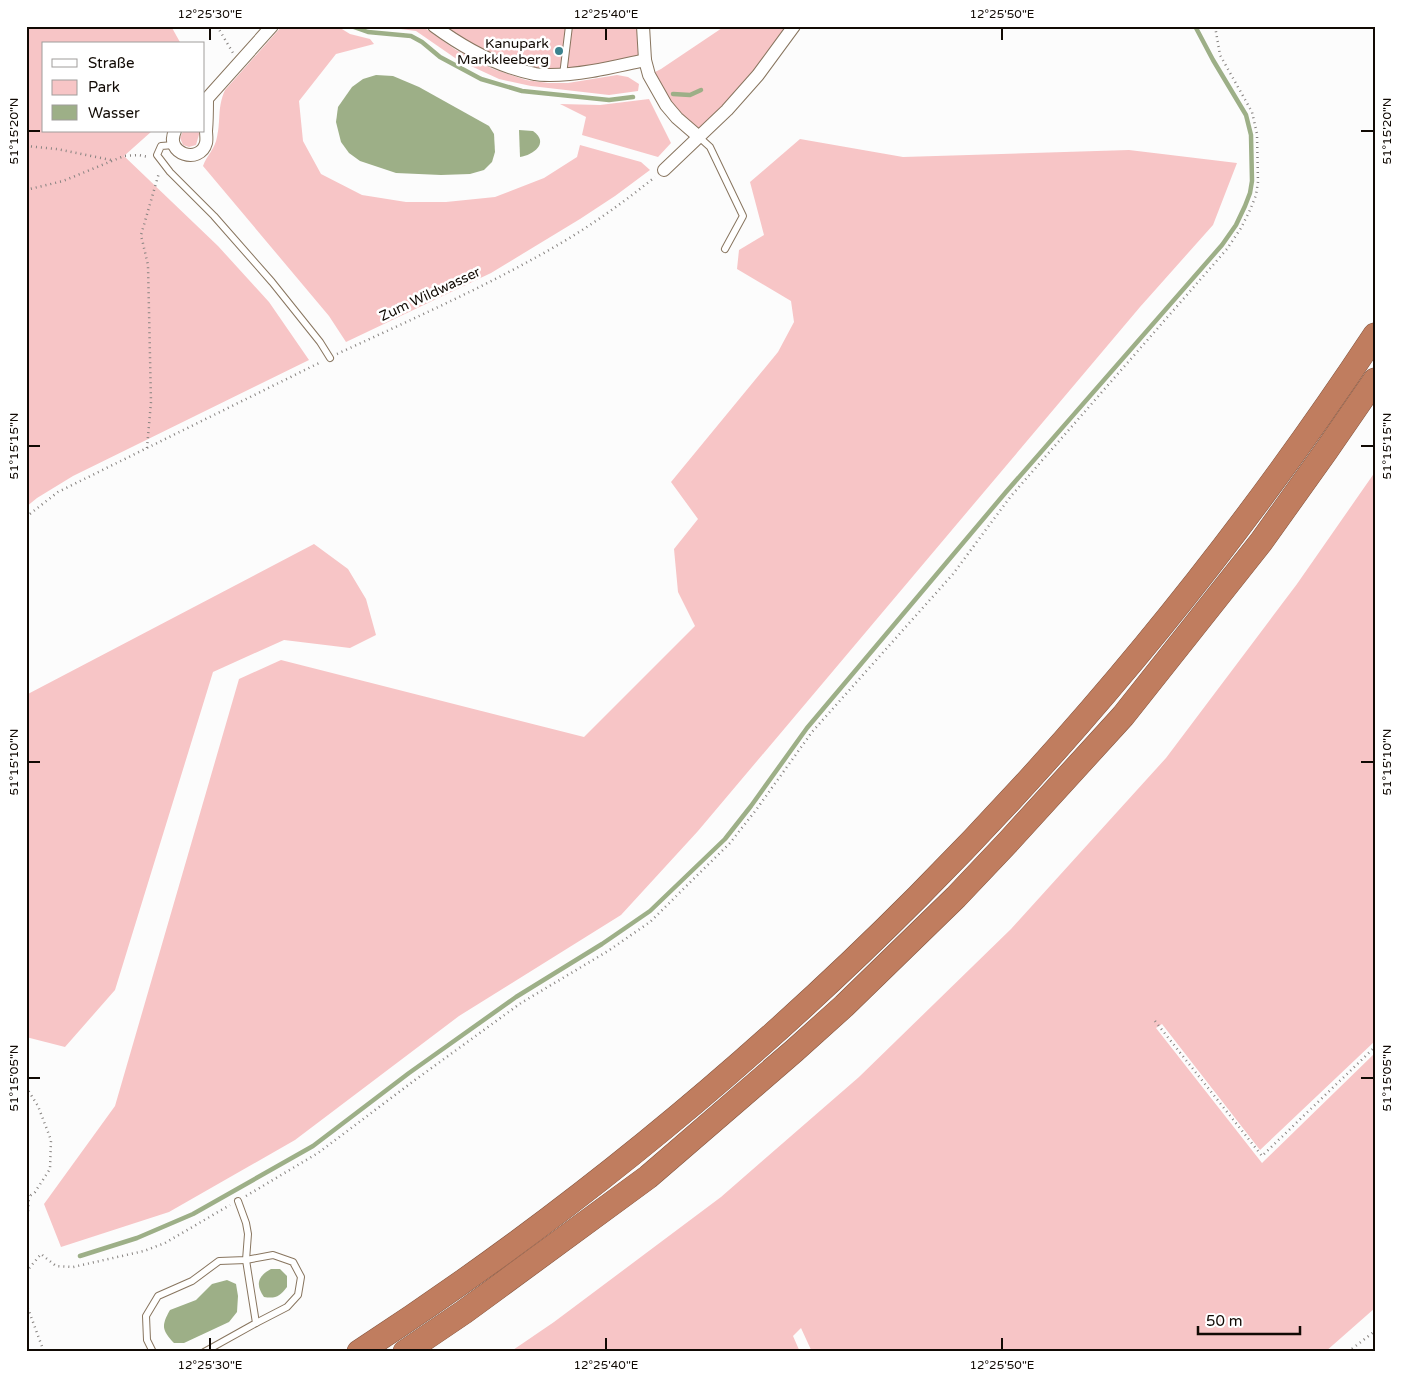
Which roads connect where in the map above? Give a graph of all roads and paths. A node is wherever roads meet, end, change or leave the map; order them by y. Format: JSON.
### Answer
{"nodes":[{"id":1,"x":217,"y":26,"type":"edge"},
{"id":2,"x":272,"y":26,"type":"edge"},
{"id":3,"x":434,"y":26,"type":"edge"},
{"id":4,"x":568,"y":26,"type":"edge"},
{"id":5,"x":643,"y":26,"type":"edge"},
{"id":6,"x":794,"y":26,"type":"edge"},
{"id":7,"x":1215,"y":26,"type":"edge"},
{"id":8,"x":645,"y":60,"type":"junction"},
{"id":9,"x":240,"y":62,"type":"junction"},
{"id":10,"x":563,"y":75,"type":"junction"},
{"id":11,"x":206,"y":100,"type":"edge"},
{"id":12,"x":174,"y":132,"type":"edge"},
{"id":13,"x":699,"y":137,"type":"junction"},
{"id":14,"x":174,"y":145,"type":"junction"},
{"id":15,"x":26,"y":146,"type":"edge"},
{"id":16,"x":113,"y":160,"type":"junction"},
{"id":17,"x":161,"y":161,"type":"junction"},
{"id":18,"x":664,"y":170,"type":"joint"},
{"id":19,"x":26,"y":190,"type":"edge"},
{"id":20,"x":725,"y":249,"type":"dead end"},
{"id":21,"x":1375,"y":335,"type":"edge"},
{"id":22,"x":330,"y":358,"type":"junction"},
{"id":23,"x":1375,"y":380,"type":"edge"},
{"id":24,"x":147,"y":448,"type":"junction"},
{"id":25,"x":26,"y":517,"type":"edge"},
{"id":26,"x":1155,"y":1021,"type":"dead end"},
{"id":27,"x":1375,"y":1047,"type":"edge"},
{"id":28,"x":26,"y":1087,"type":"edge"},
{"id":29,"x":26,"y":1191,"type":"edge"},
{"id":30,"x":28,"y":1198,"type":"edge"},
{"id":31,"x":238,"y":1201,"type":"junction"},
{"id":32,"x":28,"y":1212,"type":"dead end"},
{"id":33,"x":246,"y":1260,"type":"junction"},
{"id":34,"x":26,"y":1272,"type":"edge"},
{"id":35,"x":26,"y":1303,"type":"edge"},
{"id":36,"x":256,"y":1323,"type":"junction"},
{"id":37,"x":1375,"y":1331,"type":"edge"},
{"id":38,"x":44,"y":1352,"type":"edge"},
{"id":39,"x":153,"y":1352,"type":"edge"},
{"id":40,"x":204,"y":1352,"type":"edge"},
{"id":41,"x":359,"y":1352,"type":"edge"},
{"id":42,"x":405,"y":1352,"type":"edge"},
{"id":43,"x":1348,"y":1352,"type":"edge"}],
"edges":[{"from":1,"to":9,"type":"path"},
{"from":2,"to":9,"type":"street"},
{"from":3,"to":10,"type":"street"},
{"from":4,"to":10,"type":"lane"},
{"from":5,"to":8,"type":"street"},
{"from":6,"to":13,"type":"street"},
{"from":7,"to":31,"type":"path"},
{"from":8,"to":10,"type":"street"},
{"from":8,"to":13,"type":"street"},
{"from":9,"to":11,"type":"street"},
{"from":11,"to":14,"type":"street"},
{"from":12,"to":14,"type":"street"},
{"from":13,"to":18,"type":"street"},
{"from":13,"to":20,"type":"lane"},
{"from":14,"to":17,"type":"lane"},
{"from":15,"to":16,"type":"path"},
{"from":16,"to":17,"type":"path"},
{"from":16,"to":19,"type":"path"},
{"from":17,"to":22,"type":"lane"},
{"from":17,"to":24,"type":"path"},
{"from":18,"to":22,"type":"path","name":"Zum Wildwasser"},
{"from":21,"to":41,"type":"highway"},
{"from":22,"to":24,"type":"path","name":"Zum Wildwasser"},
{"from":23,"to":42,"type":"highway"},
{"from":24,"to":25,"type":"path","name":"Zum Wildwasser"},
{"from":26,"to":27,"type":"path"},
{"from":28,"to":30,"type":"path"},
{"from":29,"to":30,"type":"path"},
{"from":30,"to":32,"type":"path"},
{"from":31,"to":33,"type":"lane"},
{"from":31,"to":34,"type":"path"},
{"from":33,"to":36,"type":"lane"},
{"from":33,"to":36,"type":"lane"},
{"from":33,"to":39,"type":"lane"},
{"from":35,"to":38,"type":"path"},
{"from":36,"to":40,"type":"lane"},
{"from":37,"to":43,"type":"path"}]}
